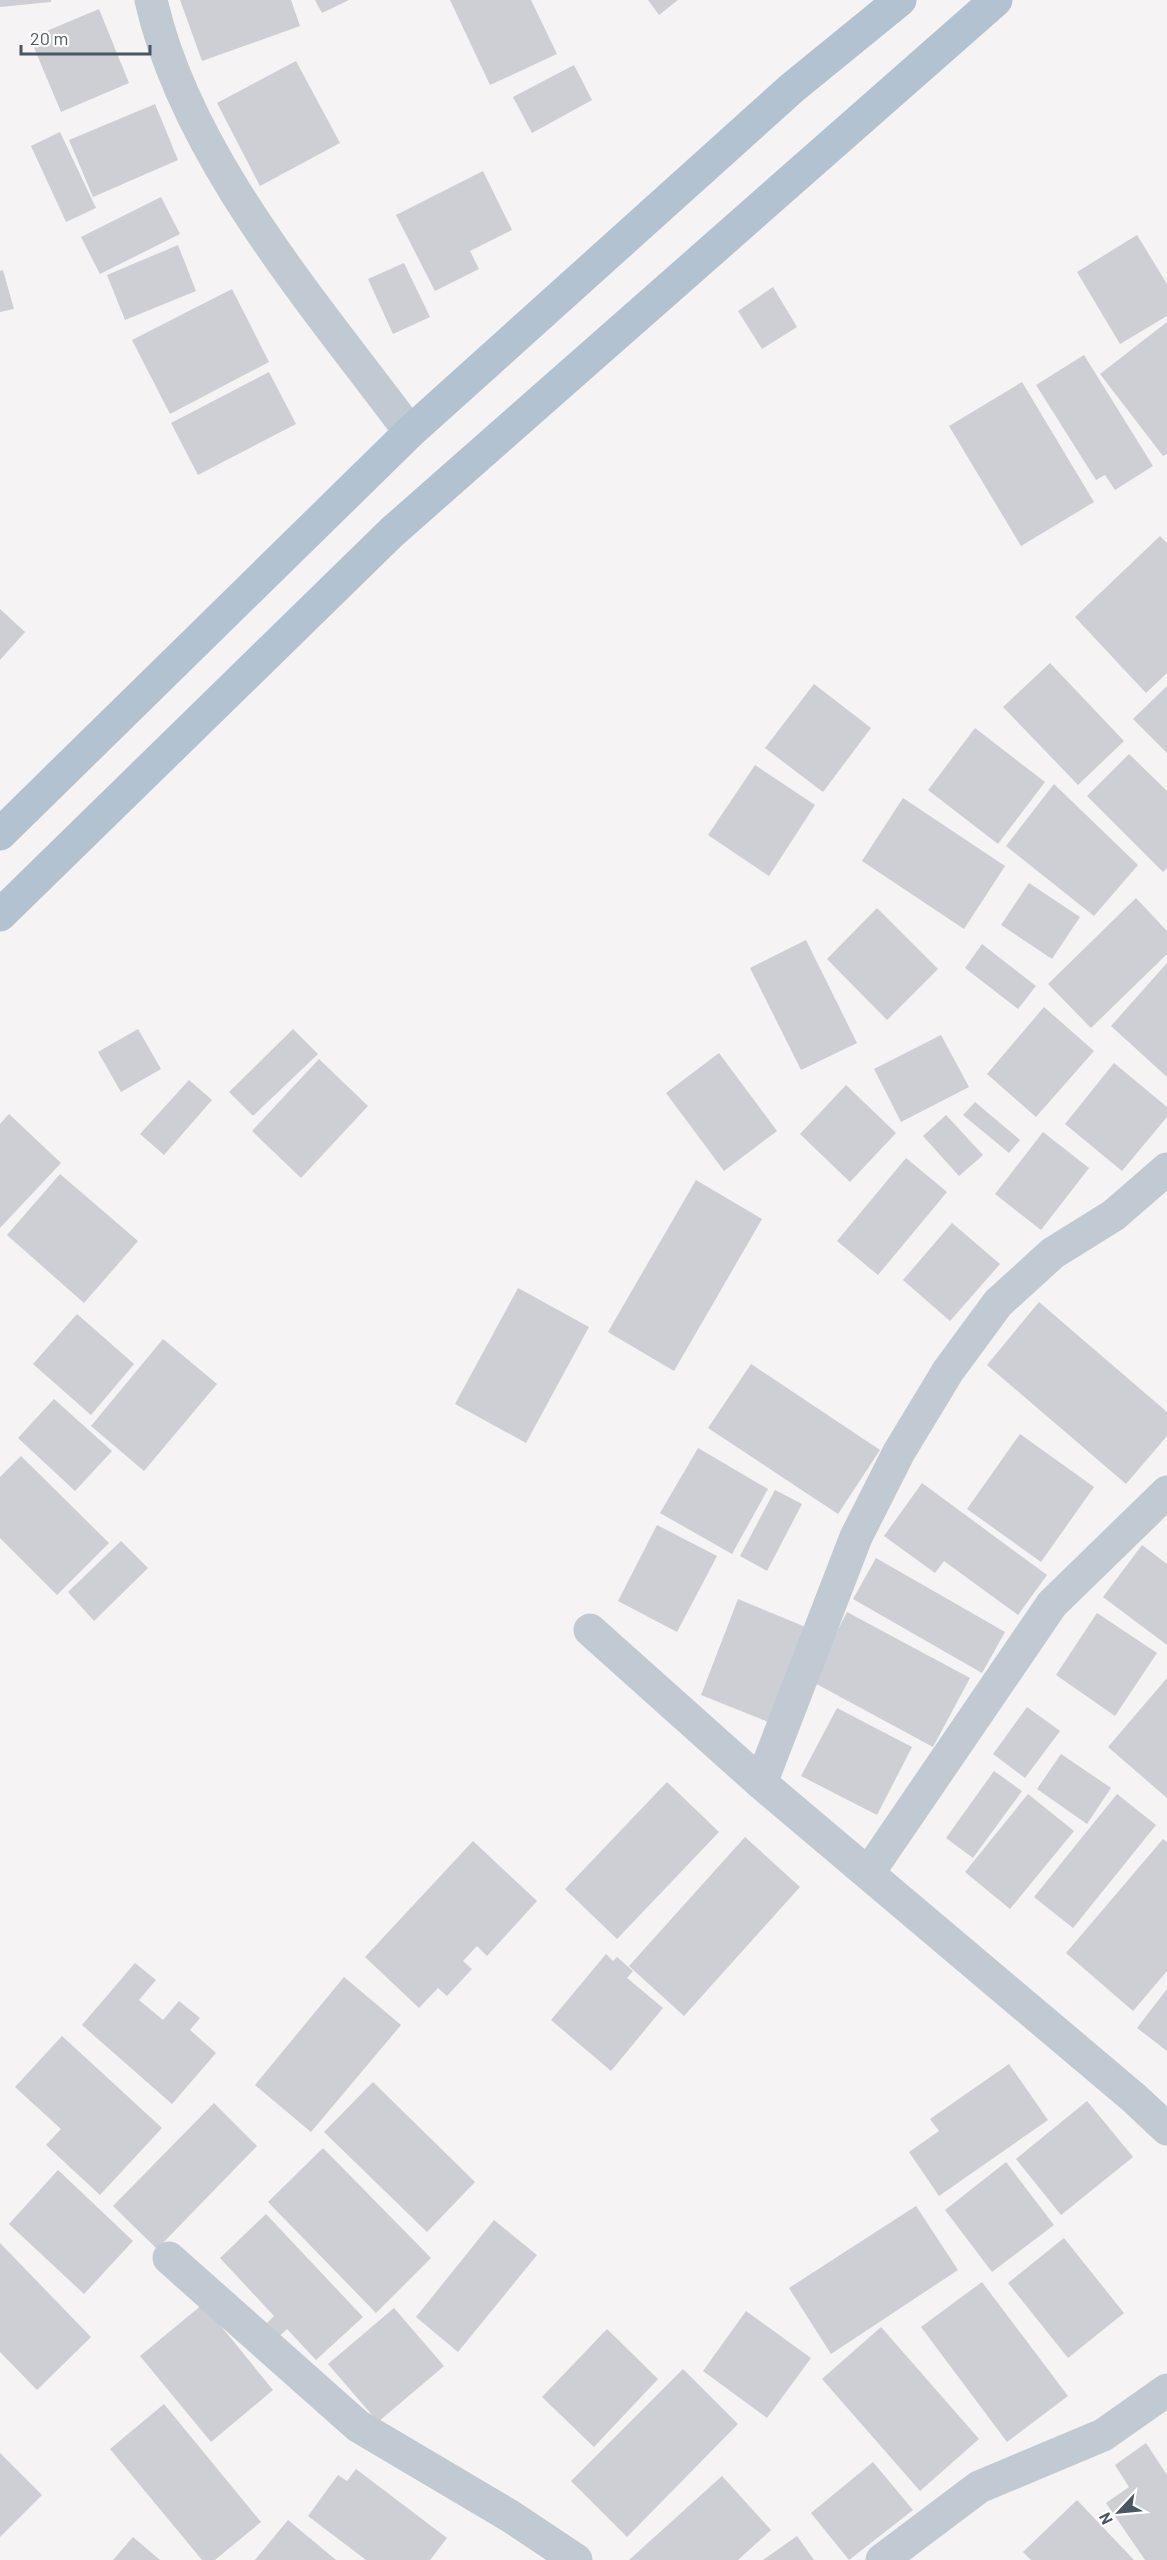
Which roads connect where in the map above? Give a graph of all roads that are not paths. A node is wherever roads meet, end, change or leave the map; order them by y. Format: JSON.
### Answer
{"nodes":[{"id":1,"x":151,"y":0,"type":"edge"},
{"id":2,"x":900,"y":0,"type":"edge"},
{"id":3,"x":996,"y":0,"type":"edge"},
{"id":4,"x":410,"y":432,"type":"junction"},
{"id":5,"x":0,"y":834,"type":"edge"},
{"id":6,"x":0,"y":915,"type":"edge"},
{"id":7,"x":1167,"y":1168,"type":"edge"},
{"id":8,"x":1162,"y":1509,"type":"edge"},
{"id":9,"x":590,"y":1630,"type":"dead end"},
{"id":10,"x":761,"y":1783,"type":"junction"},
{"id":11,"x":869,"y":1872,"type":"junction"},
{"id":12,"x":1167,"y":2129,"type":"edge"},
{"id":13,"x":169,"y":2258,"type":"dead end"},
{"id":14,"x":1167,"y":2390,"type":"edge"},
{"id":15,"x":576,"y":2560,"type":"edge"},
{"id":16,"x":882,"y":2560,"type":"edge"}],
"edges":[{"from":1,"to":4,"type":"street"},
{"from":2,"to":4,"type":"main road"},
{"from":3,"to":6,"type":"main road"},
{"from":4,"to":5,"type":"main road"},
{"from":7,"to":10,"type":"street"},
{"from":8,"to":11,"type":"street"},
{"from":9,"to":10,"type":"street"},
{"from":10,"to":11,"type":"street"},
{"from":11,"to":12,"type":"street"},
{"from":13,"to":15,"type":"street"},
{"from":14,"to":16,"type":"street"}]}
